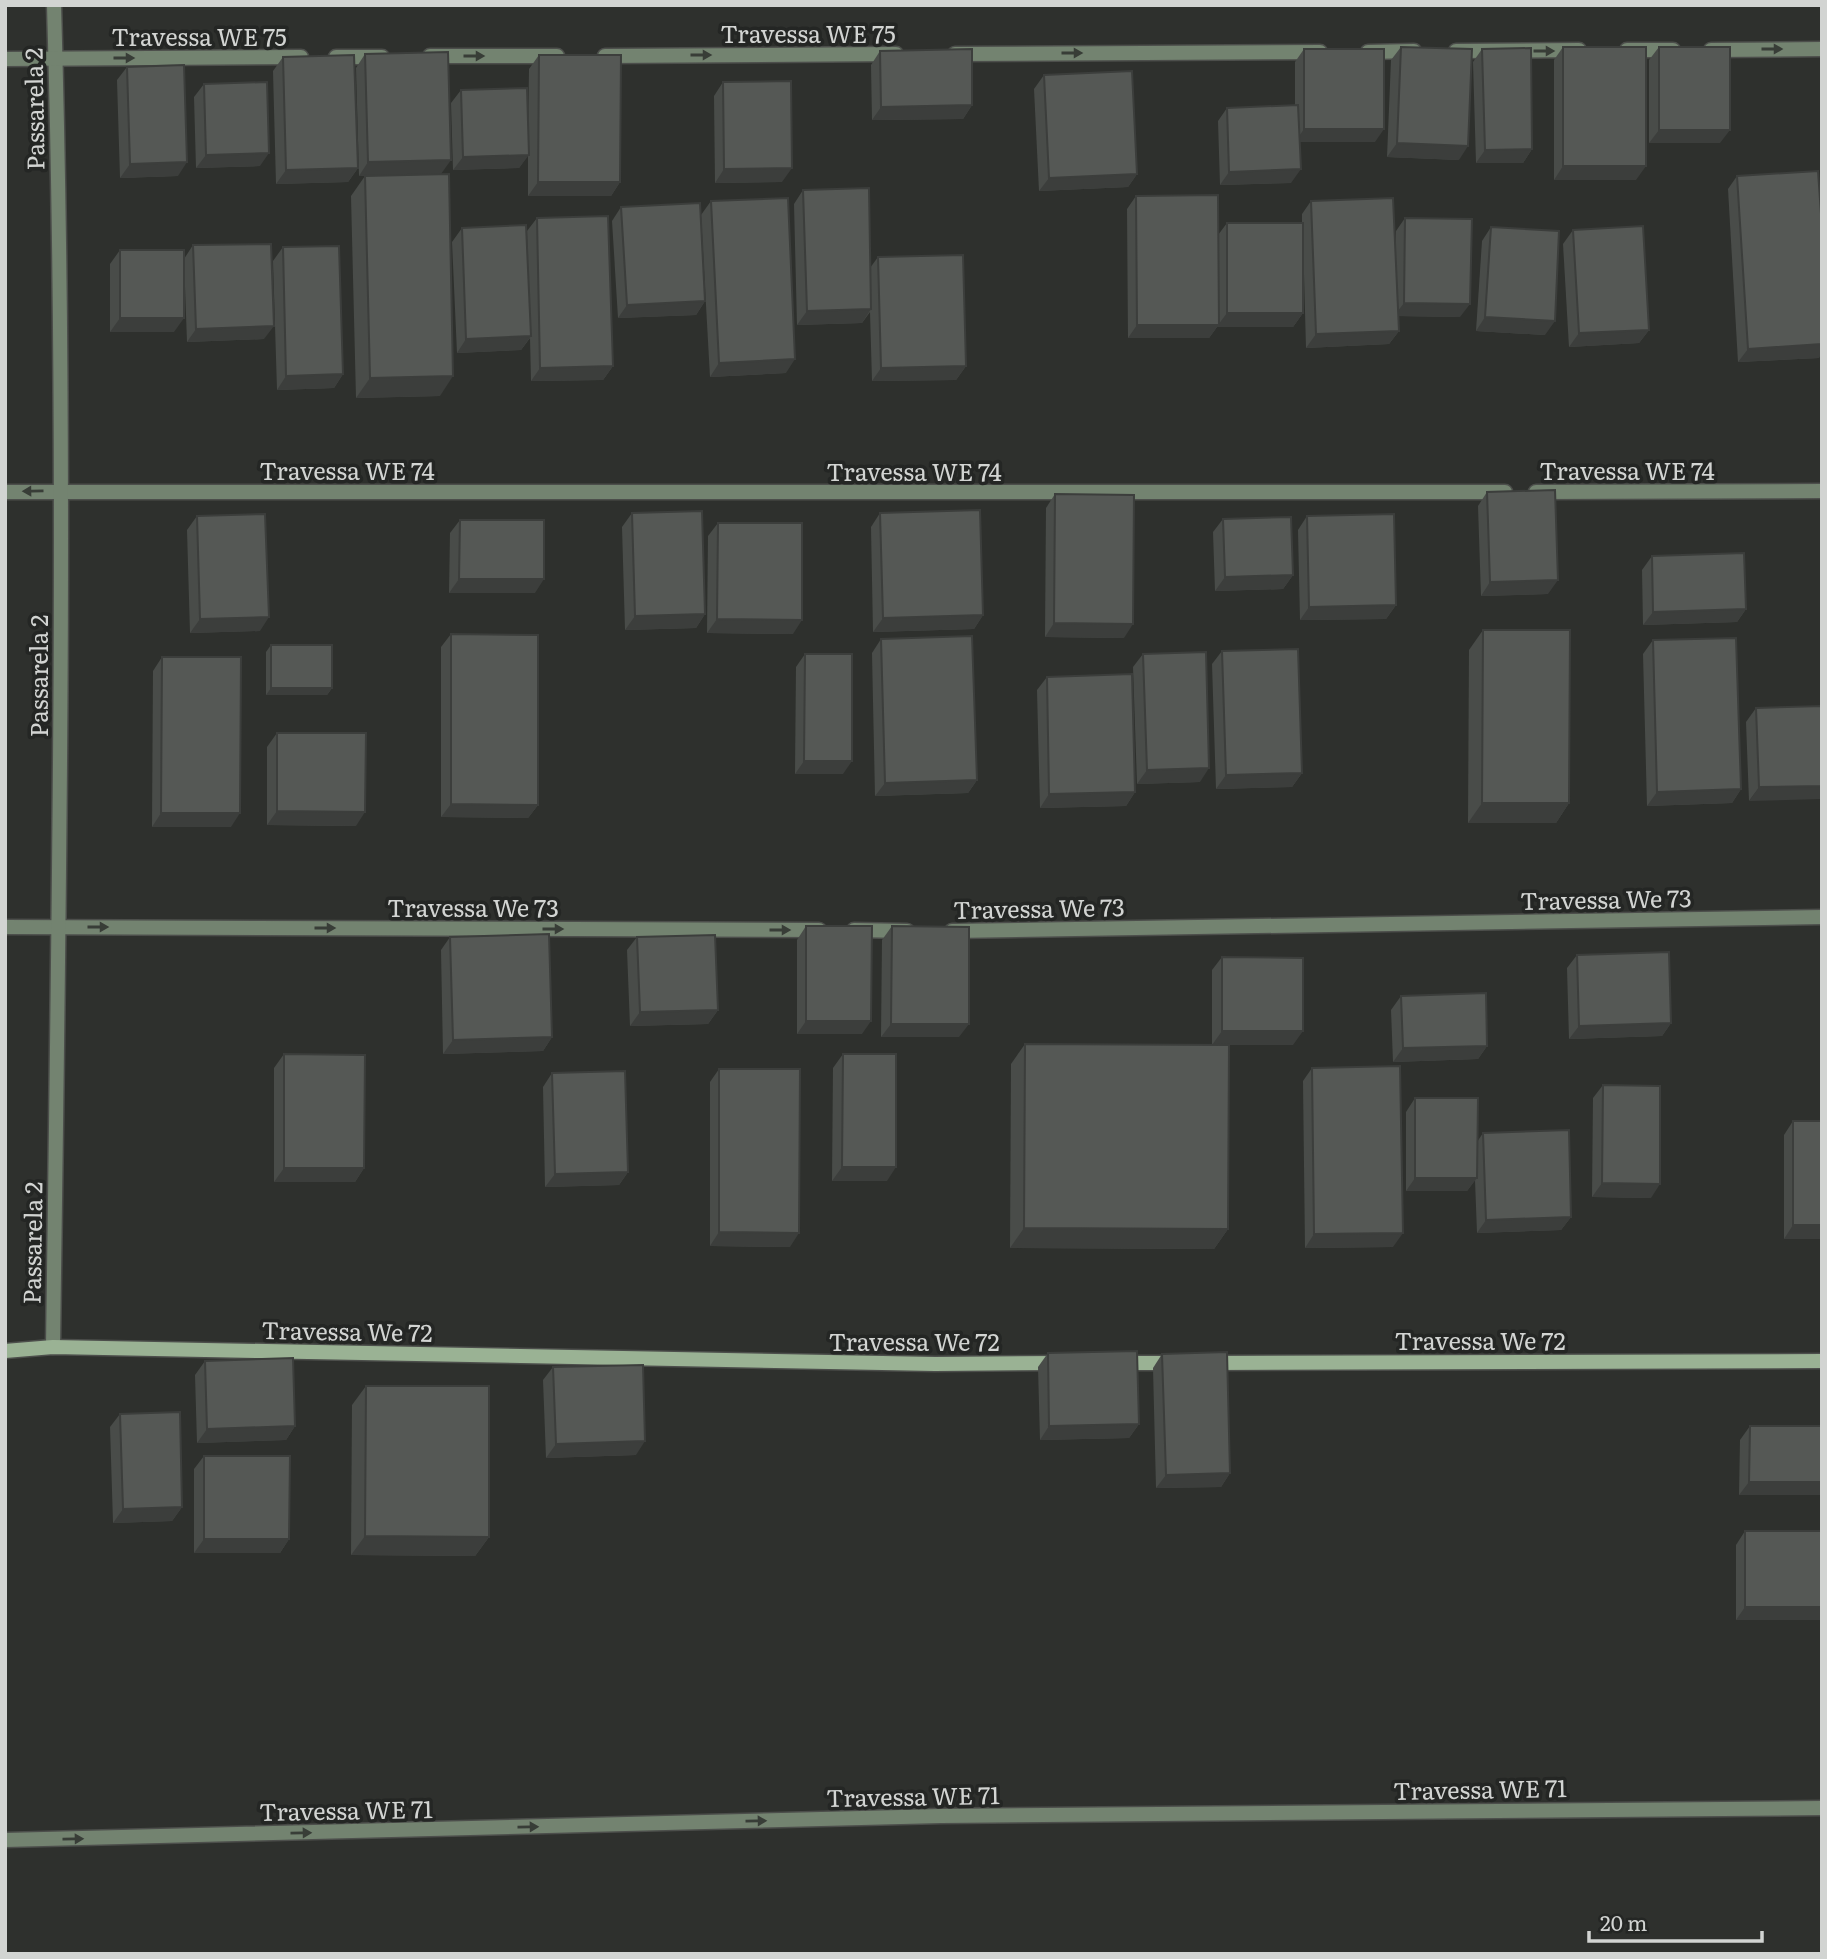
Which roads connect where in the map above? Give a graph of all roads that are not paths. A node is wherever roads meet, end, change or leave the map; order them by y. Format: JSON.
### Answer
{"nodes":[{"id":1,"x":54,"y":5,"type":"edge"},
{"id":2,"x":1822,"y":49,"type":"edge"},
{"id":3,"x":906,"y":54,"type":"edge"},
{"id":4,"x":934,"y":54,"type":"edge"},
{"id":5,"x":390,"y":57,"type":"edge"},
{"id":6,"x":418,"y":57,"type":"edge"},
{"id":7,"x":56,"y":58,"type":"junction"},
{"id":8,"x":5,"y":59,"type":"edge"},
{"id":9,"x":61,"y":490,"type":"junction"},
{"id":10,"x":5,"y":492,"type":"edge"},
{"id":11,"x":1822,"y":492,"type":"edge"},
{"id":12,"x":1822,"y":917,"type":"edge"},
{"id":13,"x":59,"y":926,"type":"junction"},
{"id":14,"x":5,"y":927,"type":"edge"},
{"id":15,"x":53,"y":1347,"type":"junction"},
{"id":16,"x":5,"y":1351,"type":"edge"},
{"id":17,"x":1822,"y":1362,"type":"edge"},
{"id":18,"x":1069,"y":1363,"type":"edge"},
{"id":19,"x":1111,"y":1363,"type":"edge"},
{"id":20,"x":1822,"y":1808,"type":"edge"},
{"id":21,"x":5,"y":1840,"type":"edge"}],
"edges":[{"from":1,"to":7,"type":"street","name":"Passarela 2"},
{"from":4,"to":2,"type":"street","one_way":true},
{"from":6,"to":3,"type":"street","name":"Travessa WE 75","one_way":true},
{"from":7,"to":5,"type":"street","name":"Travessa WE 75","one_way":true},
{"from":7,"to":8,"type":"street","name":"Travessa WE 75"},
{"from":7,"to":9,"type":"street","name":"Passarela 2"},
{"from":9,"to":10,"type":"street","name":"Travessa WE 74","one_way":true},
{"from":9,"to":11,"type":"street","name":"Travessa WE 74"},
{"from":9,"to":13,"type":"street","name":"Passarela 2"},
{"from":13,"to":12,"type":"street","name":"Travessa We 73","one_way":true},
{"from":13,"to":14,"type":"street","name":"Travessa We 73"},
{"from":13,"to":15,"type":"street","name":"Passarela 2"},
{"from":15,"to":16,"type":"main road","name":"Travessa We 72"},
{"from":15,"to":18,"type":"main road","name":"Travessa We 72"},
{"from":17,"to":19,"type":"main road","name":"Travessa We 72"},
{"from":21,"to":20,"type":"street","name":"Travessa WE 71","one_way":true}]}
